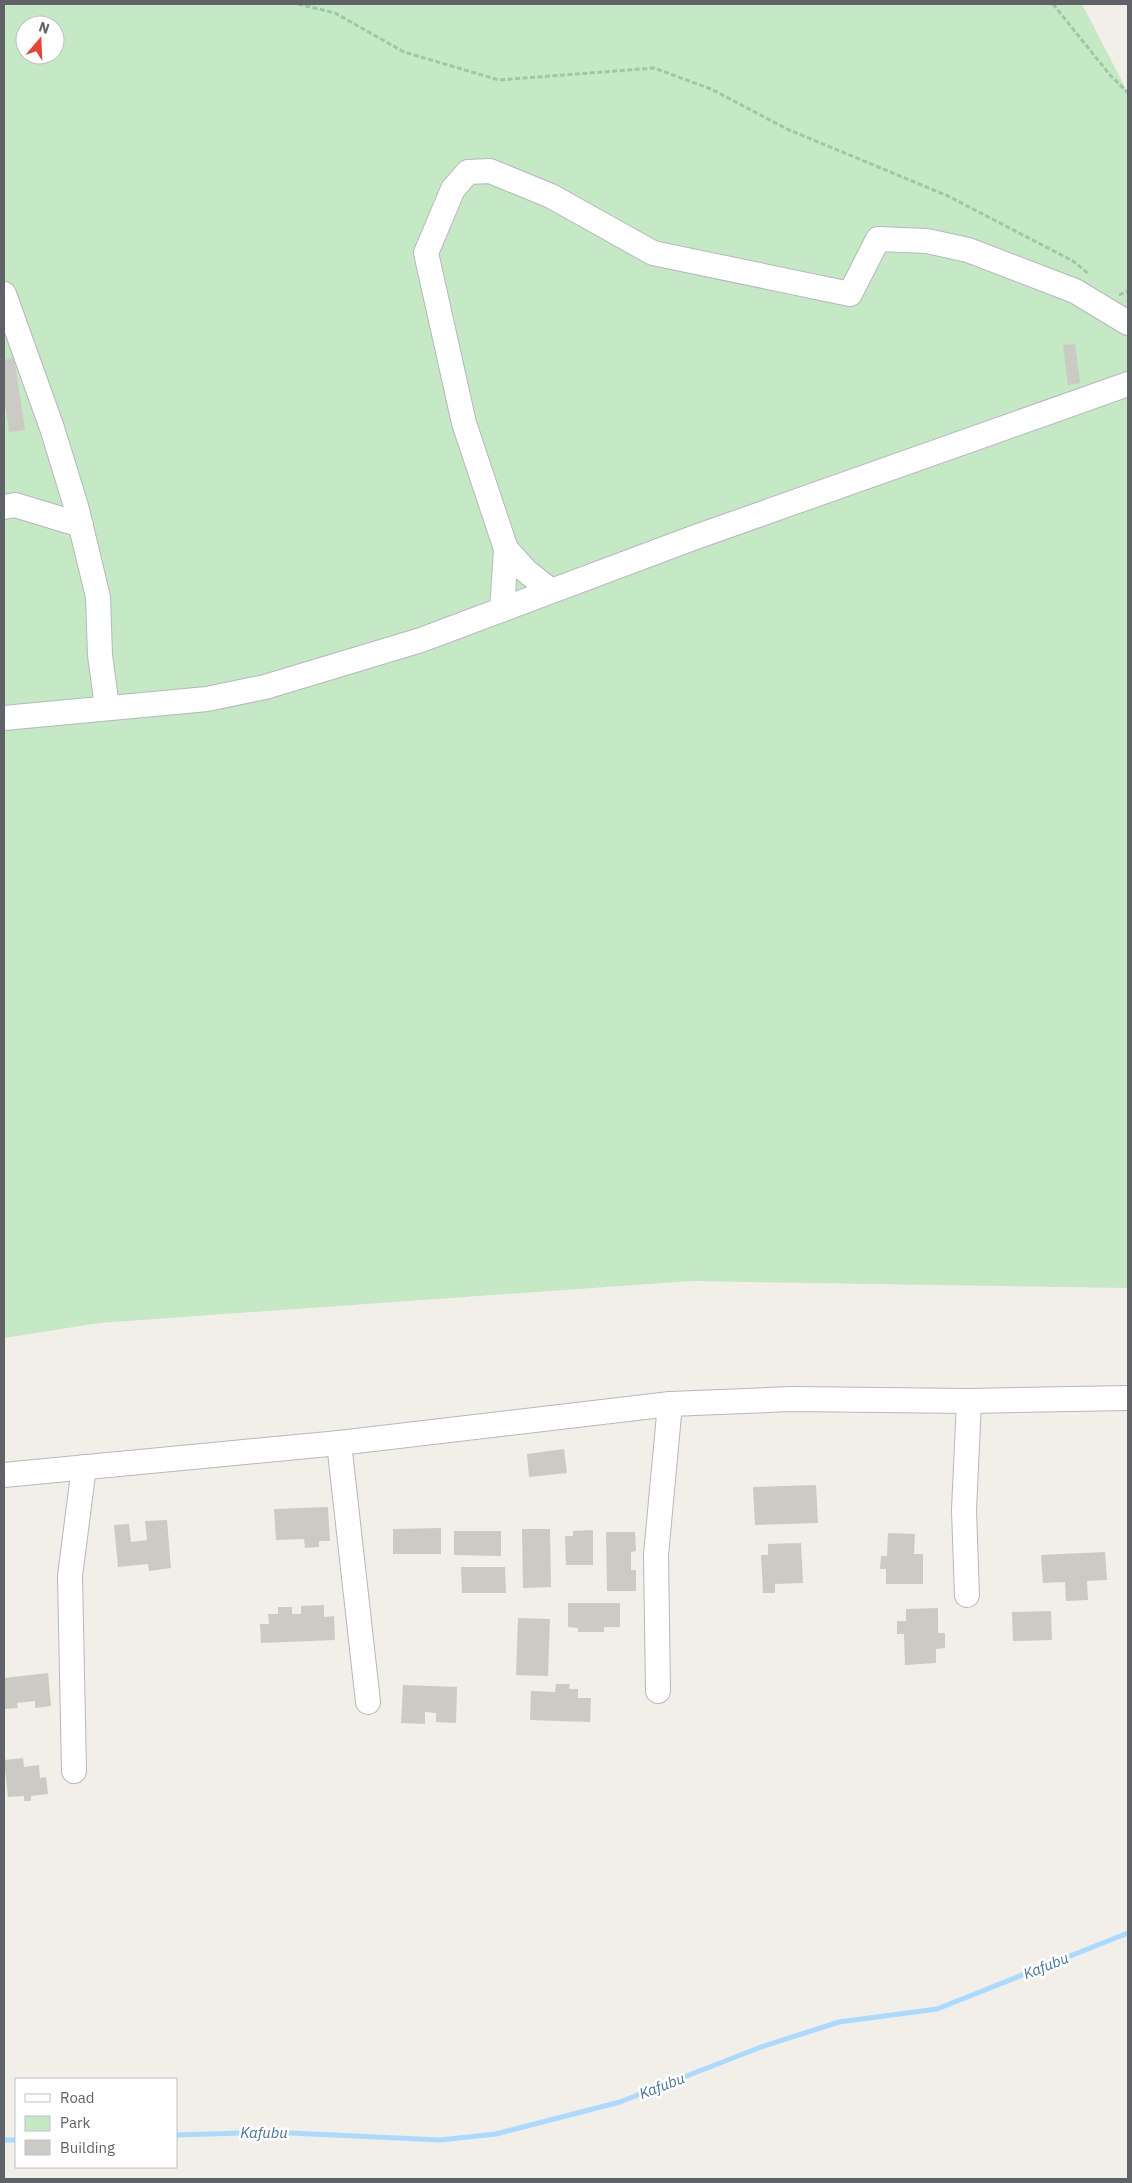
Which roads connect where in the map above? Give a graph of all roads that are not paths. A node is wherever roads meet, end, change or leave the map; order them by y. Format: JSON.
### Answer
{"nodes":[{"id":1,"x":4,"y":294,"type":"edge"},
{"id":2,"x":1128,"y":322,"type":"edge"},
{"id":3,"x":1128,"y":384,"type":"edge"},
{"id":4,"x":4,"y":507,"type":"edge"},
{"id":5,"x":80,"y":525,"type":"junction"},
{"id":6,"x":506,"y":549,"type":"junction"},
{"id":7,"x":551,"y":591,"type":"junction"},
{"id":8,"x":502,"y":610,"type":"junction"},
{"id":9,"x":107,"y":708,"type":"junction"},
{"id":10,"x":4,"y":718,"type":"edge"},
{"id":11,"x":1128,"y":1398,"type":"edge"},
{"id":12,"x":969,"y":1401,"type":"junction"},
{"id":13,"x":670,"y":1404,"type":"junction"},
{"id":14,"x":339,"y":1443,"type":"junction"},
{"id":15,"x":84,"y":1467,"type":"junction"},
{"id":16,"x":4,"y":1475,"type":"edge"},
{"id":17,"x":967,"y":1595,"type":"dead end"},
{"id":18,"x":658,"y":1691,"type":"dead end"},
{"id":19,"x":368,"y":1702,"type":"dead end"},
{"id":20,"x":74,"y":1771,"type":"dead end"}],
"edges":[{"from":1,"to":5,"type":"street"},
{"from":2,"to":6,"type":"street"},
{"from":3,"to":7,"type":"street"},
{"from":4,"to":5,"type":"street"},
{"from":5,"to":9,"type":"street"},
{"from":6,"to":7,"type":"street"},
{"from":6,"to":8,"type":"street"},
{"from":7,"to":8,"type":"street"},
{"from":8,"to":9,"type":"street"},
{"from":9,"to":10,"type":"street"},
{"from":11,"to":12,"type":"street"},
{"from":12,"to":13,"type":"street"},
{"from":12,"to":17,"type":"street"},
{"from":13,"to":14,"type":"street"},
{"from":13,"to":18,"type":"street"},
{"from":14,"to":15,"type":"street"},
{"from":14,"to":19,"type":"street"},
{"from":15,"to":16,"type":"street"},
{"from":15,"to":20,"type":"street"}]}
